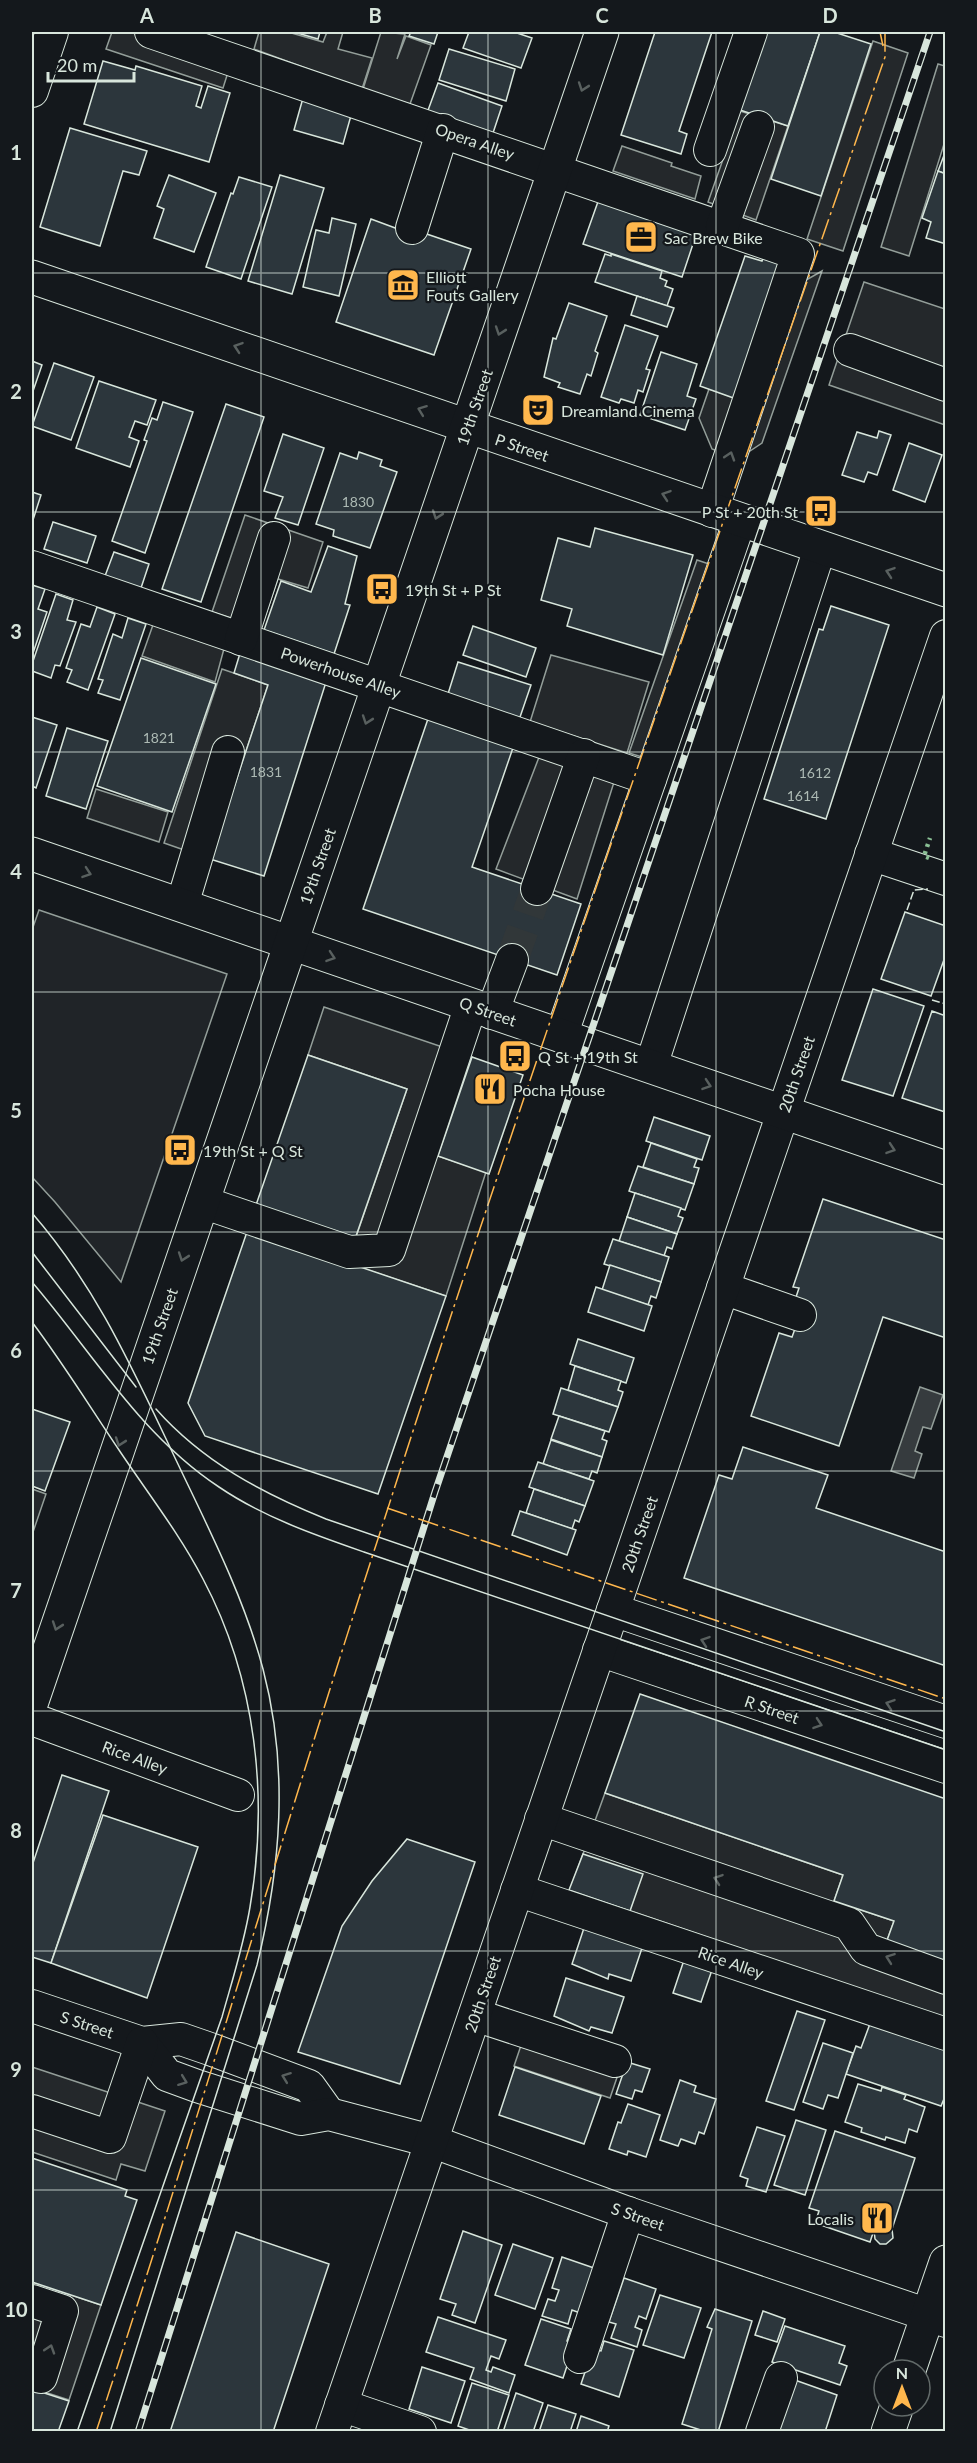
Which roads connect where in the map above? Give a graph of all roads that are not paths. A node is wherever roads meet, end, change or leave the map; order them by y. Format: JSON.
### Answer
{"nodes":[{"id":1,"x":52,"y":32,"type":"edge"},
{"id":2,"x":151,"y":32,"type":"edge"},
{"id":3,"x":602,"y":32,"type":"edge"},
{"id":4,"x":751,"y":32,"type":"edge"},
{"id":5,"x":32,"y":91,"type":"edge"},
{"id":6,"x":758,"y":127,"type":"dead end"},
{"id":7,"x":443,"y":130,"type":"junction"},
{"id":8,"x":710,"y":150,"type":"dead end"},
{"id":9,"x":555,"y":169,"type":"junction"},
{"id":10,"x":722,"y":227,"type":"junction"},
{"id":11,"x":412,"y":228,"type":"dead end"},
{"id":12,"x":32,"y":277,"type":"edge"},
{"id":13,"x":850,"y":350,"type":"dead end"},
{"id":14,"x":945,"y":385,"type":"edge"},
{"id":15,"x":466,"y":428,"type":"junction"},
{"id":16,"x":726,"y":516,"type":"junction"},
{"id":17,"x":274,"y":538,"type":"dead end"},
{"id":18,"x":820,"y":548,"type":"junction"},
{"id":19,"x":32,"y":567,"type":"edge"},
{"id":20,"x":945,"y":590,"type":"edge"},
{"id":21,"x":945,"y":636,"type":"edge"},
{"id":22,"x":241,"y":639,"type":"junction"},
{"id":23,"x":379,"y":685,"type":"junction"},
{"id":24,"x":934,"y":710,"type":"edge"},
{"id":25,"x":228,"y":752,"type":"dead end"},
{"id":26,"x":584,"y":755,"type":"junction"},
{"id":27,"x":650,"y":779,"type":"junction"},
{"id":28,"x":32,"y":854,"type":"edge"},
{"id":29,"x":871,"y":854,"type":"junction"},
{"id":30,"x":945,"y":879,"type":"edge"},
{"id":31,"x":537,"y":889,"type":"tunnel mouth"},
{"id":32,"x":182,"y":905,"type":"junction"},
{"id":33,"x":290,"y":944,"type":"junction"},
{"id":34,"x":512,"y":960,"type":"tunnel mouth"},
{"id":35,"x":481,"y":1009,"type":"junction"},
{"id":36,"x":561,"y":1036,"type":"junction"},
{"id":37,"x":651,"y":1066,"type":"junction"},
{"id":38,"x":783,"y":1112,"type":"junction"},
{"id":39,"x":945,"y":1168,"type":"edge"},
{"id":40,"x":202,"y":1202,"type":"junction"},
{"id":41,"x":723,"y":1288,"type":"junction"},
{"id":42,"x":800,"y":1315,"type":"dead end"},
{"id":43,"x":613,"y":1610,"type":"junction"},
{"id":44,"x":599,"y":1650,"type":"junction"},
{"id":45,"x":32,"y":1701,"type":"edge"},
{"id":46,"x":32,"y":1719,"type":"edge"},
{"id":47,"x":945,"y":1722,"type":"edge"},
{"id":48,"x":945,"y":1767,"type":"edge"},
{"id":49,"x":238,"y":1795,"type":"dead end"},
{"id":50,"x":541,"y":1819,"type":"junction"},
{"id":51,"x":517,"y":1890,"type":"junction"},
{"id":52,"x":945,"y":1978,"type":"edge"},
{"id":53,"x":32,"y":2006,"type":"edge"},
{"id":54,"x":475,"y":2015,"type":"junction"},
{"id":55,"x":945,"y":2034,"type":"edge"},
{"id":56,"x":142,"y":2043,"type":"junction"},
{"id":57,"x":615,"y":2061,"type":"dead end"},
{"id":58,"x":32,"y":2111,"type":"edge"},
{"id":59,"x":431,"y":2141,"type":"junction"},
{"id":60,"x":628,"y":2213,"type":"junction"},
{"id":61,"x":945,"y":2262,"type":"edge"},
{"id":62,"x":32,"y":2301,"type":"edge"},
{"id":63,"x":937,"y":2318,"type":"edge"},
{"id":64,"x":580,"y":2357,"type":"dead end"},
{"id":65,"x":915,"y":2358,"type":"edge"},
{"id":66,"x":32,"y":2374,"type":"edge"},
{"id":67,"x":781,"y":2378,"type":"dead end"},
{"id":68,"x":337,"y":2418,"type":"edge"},
{"id":69,"x":420,"y":2432,"type":"edge"},
{"id":70,"x":762,"y":2432,"type":"edge"}],
"edges":[{"from":1,"to":5,"type":"street"},
{"from":2,"to":7,"type":"street","name":"Opera Alley"},
{"from":3,"to":9,"type":"main road","name":"19th Street","one_way":true},
{"from":4,"to":8,"type":"street"},
{"from":6,"to":10,"type":"street"},
{"from":7,"to":9,"type":"street","name":"Opera Alley"},
{"from":7,"to":11,"type":"street"},
{"from":9,"to":10,"type":"street","name":"Opera Alley"},
{"from":9,"to":15,"type":"main road","name":"19th Street","one_way":true},
{"from":16,"to":10,"type":"street","name":"Opera Alley","one_way":true},
{"from":15,"to":12,"type":"main road","name":"P Street","one_way":true},
{"from":13,"to":14,"type":"street"},
{"from":16,"to":15,"type":"main road","name":"P Street","one_way":true},
{"from":15,"to":23,"type":"main road","name":"19th Street","one_way":true},
{"from":16,"to":18,"type":"main road","name":"P Street"},
{"from":16,"to":27,"type":"street"},
{"from":17,"to":22,"type":"street"},
{"from":20,"to":18,"type":"main road","name":"P Street","one_way":true},
{"from":18,"to":37,"type":"street"},
{"from":19,"to":22,"type":"street","name":"Powerhouse Alley"},
{"from":21,"to":24,"type":"street","name":"20th Street"},
{"from":22,"to":23,"type":"street","name":"Powerhouse Alley"},
{"from":23,"to":26,"type":"street","name":"Powerhouse Alley"},
{"from":23,"to":33,"type":"main road","name":"19th Street","one_way":true},
{"from":24,"to":29,"type":"street","name":"20th Street"},
{"from":25,"to":32,"type":"street"},
{"from":26,"to":27,"type":"street","name":"Powerhouse Alley"},
{"from":26,"to":31,"type":"street"},
{"from":27,"to":36,"type":"street"},
{"from":28,"to":32,"type":"main road","name":"Q Street","one_way":true},
{"from":29,"to":30,"type":"street"},
{"from":29,"to":38,"type":"street","name":"20th Street"},
{"from":32,"to":33,"type":"main road","name":"Q Street"},
{"from":33,"to":35,"type":"main road","name":"Q Street","one_way":true},
{"from":33,"to":40,"type":"main road","name":"19th Street"},
{"from":34,"to":35,"type":"street"},
{"from":35,"to":36,"type":"main road","name":"Q Street"},
{"from":35,"to":40,"type":"street"},
{"from":36,"to":37,"type":"main road","name":"Q Street"},
{"from":37,"to":38,"type":"main road","name":"Q Street","one_way":true},
{"from":38,"to":39,"type":"main road","name":"Q Street","one_way":true},
{"from":38,"to":41,"type":"street","name":"20th Street"},
{"from":40,"to":45,"type":"main road","name":"19th Street","one_way":true},
{"from":41,"to":42,"type":"street"},
{"from":41,"to":43,"type":"street","name":"20th Street"},
{"from":43,"to":44,"type":"street","name":"20th Street"},
{"from":47,"to":43,"type":"street","one_way":true},
{"from":44,"to":48,"type":"street","name":"R Street","one_way":true},
{"from":44,"to":50,"type":"street","name":"20th Street"},
{"from":46,"to":49,"type":"street","name":"Rice Alley"},
{"from":50,"to":51,"type":"street","name":"20th Street"},
{"from":52,"to":50,"type":"street","one_way":true},
{"from":51,"to":54,"type":"street","name":"20th Street"},
{"from":51,"to":55,"type":"street","name":"Rice Alley"},
{"from":53,"to":56,"type":"street","name":"S Street"},
{"from":54,"to":57,"type":"street"},
{"from":54,"to":59,"type":"street","name":"20th Street"},
{"from":56,"to":58,"type":"street"},
{"from":56,"to":59,"type":"street","name":"S Street"},
{"from":59,"to":60,"type":"street","name":"S Street"},
{"from":59,"to":68,"type":"street","name":"20th Street"},
{"from":60,"to":63,"type":"street","name":"S Street"},
{"from":60,"to":64,"type":"street"},
{"from":61,"to":63,"type":"main road"},
{"from":66,"to":62,"type":"street","one_way":true},
{"from":63,"to":65,"type":"main road"},
{"from":67,"to":70,"type":"street"},
{"from":68,"to":69,"type":"street"}]}
